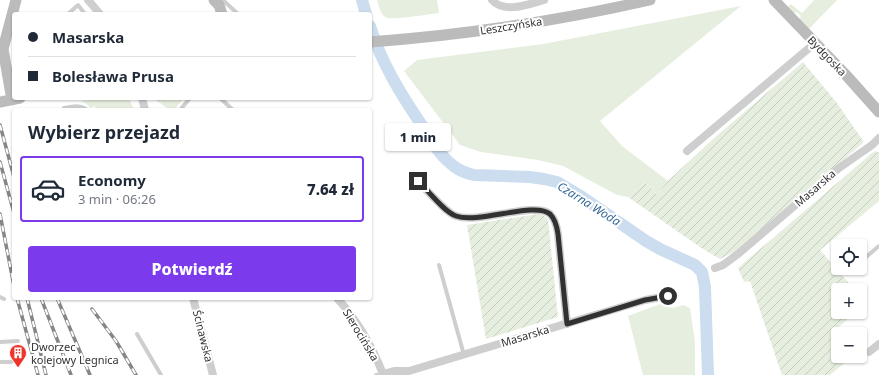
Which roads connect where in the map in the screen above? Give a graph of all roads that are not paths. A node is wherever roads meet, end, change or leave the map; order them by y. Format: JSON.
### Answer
{"nodes":[{"id":1,"x":16,"y":0,"type":"edge"},
{"id":2,"x":88,"y":0,"type":"edge"},
{"id":3,"x":211,"y":0,"type":"edge"},
{"id":4,"x":214,"y":0,"type":"edge"},
{"id":5,"x":219,"y":0,"type":"edge"},
{"id":6,"x":492,"y":0,"type":"edge"},
{"id":7,"x":544,"y":0,"type":"edge"},
{"id":8,"x":650,"y":0,"type":"edge"},
{"id":9,"x":774,"y":0,"type":"edge"},
{"id":10,"x":13,"y":12,"type":"edge"},
{"id":11,"x":70,"y":12,"type":"edge"},
{"id":12,"x":83,"y":12,"type":"edge"},
{"id":13,"x":98,"y":12,"type":"edge"},
{"id":14,"x":214,"y":12,"type":"edge"},
{"id":15,"x":225,"y":12,"type":"edge"},
{"id":16,"x":236,"y":12,"type":"edge"},
{"id":17,"x":12,"y":14,"type":"edge"},
{"id":18,"x":372,"y":42,"type":"edge"},
{"id":19,"x":815,"y":43,"type":"junction"},
{"id":20,"x":12,"y":86,"type":"edge"},
{"id":21,"x":12,"y":100,"type":"edge"},
{"id":22,"x":188,"y":100,"type":"edge"},
{"id":23,"x":222,"y":100,"type":"edge"},
{"id":24,"x":0,"y":102,"type":"edge"},
{"id":25,"x":64,"y":108,"type":"dead end"},
{"id":26,"x":84,"y":108,"type":"edge"},
{"id":27,"x":182,"y":108,"type":"edge"},
{"id":28,"x":231,"y":108,"type":"edge"},
{"id":29,"x":879,"y":112,"type":"edge"},
{"id":30,"x":878,"y":141,"type":"edge"},
{"id":31,"x":687,"y":151,"type":"dead end"},
{"id":32,"x":413,"y":177,"type":"dead end"},
{"id":33,"x":879,"y":246,"type":"edge"},
{"id":34,"x":867,"y":256,"type":"edge"},
{"id":35,"x":438,"y":265,"type":"dead end"},
{"id":36,"x":715,"y":268,"type":"dead end"},
{"id":37,"x":668,"y":296,"type":"dead end"},
{"id":38,"x":194,"y":300,"type":"edge"},
{"id":39,"x":338,"y":300,"type":"edge"},
{"id":40,"x":567,"y":324,"type":"junction"},
{"id":41,"x":137,"y":334,"type":"dead end"},
{"id":42,"x":18,"y":341,"type":"dead end"},
{"id":43,"x":0,"y":342,"type":"edge"},
{"id":44,"x":879,"y":344,"type":"edge"},
{"id":45,"x":869,"y":352,"type":"dead end"},
{"id":46,"x":464,"y":355,"type":"junction"},
{"id":47,"x":20,"y":359,"type":"dead end"},
{"id":48,"x":0,"y":361,"type":"edge"},
{"id":49,"x":161,"y":375,"type":"edge"},
{"id":50,"x":213,"y":375,"type":"edge"},
{"id":51,"x":380,"y":375,"type":"edge"}],
"edges":[{"from":1,"to":10,"type":"main road"},
{"from":2,"to":13,"type":"street"},
{"from":3,"to":14,"type":"main road"},
{"from":4,"to":15,"type":"main road"},
{"from":5,"to":16,"type":"lane"},
{"from":6,"to":7,"type":"street"},
{"from":8,"to":18,"type":"main road","name":"Leszczyńska"},
{"from":9,"to":19,"type":"main road","name":"Bydgoska"},
{"from":11,"to":12,"type":"lane"},
{"from":17,"to":20,"type":"main road"},
{"from":19,"to":29,"type":"main road","name":"Bydgoska"},
{"from":19,"to":31,"type":"street"},
{"from":21,"to":24,"type":"main road"},
{"from":22,"to":27,"type":"lane"},
{"from":23,"to":28,"type":"lane"},
{"from":25,"to":26,"type":"lane"},
{"from":30,"to":36,"type":"street","name":"Masarska"},
{"from":32,"to":40,"type":"street"},
{"from":33,"to":34,"type":"lane"},
{"from":35,"to":46,"type":"lane"},
{"from":37,"to":40,"type":"street","name":"Masarska"},
{"from":38,"to":50,"type":"street","name":"Ścinawska"},
{"from":39,"to":51,"type":"street","name":"Sierocińska"},
{"from":40,"to":46,"type":"street","name":"Masarska"},
{"from":41,"to":49,"type":"lane"},
{"from":42,"to":43,"type":"lane"},
{"from":44,"to":45,"type":"street"},
{"from":46,"to":51,"type":"street","name":"Masarska"},
{"from":47,"to":48,"type":"lane"}]}
